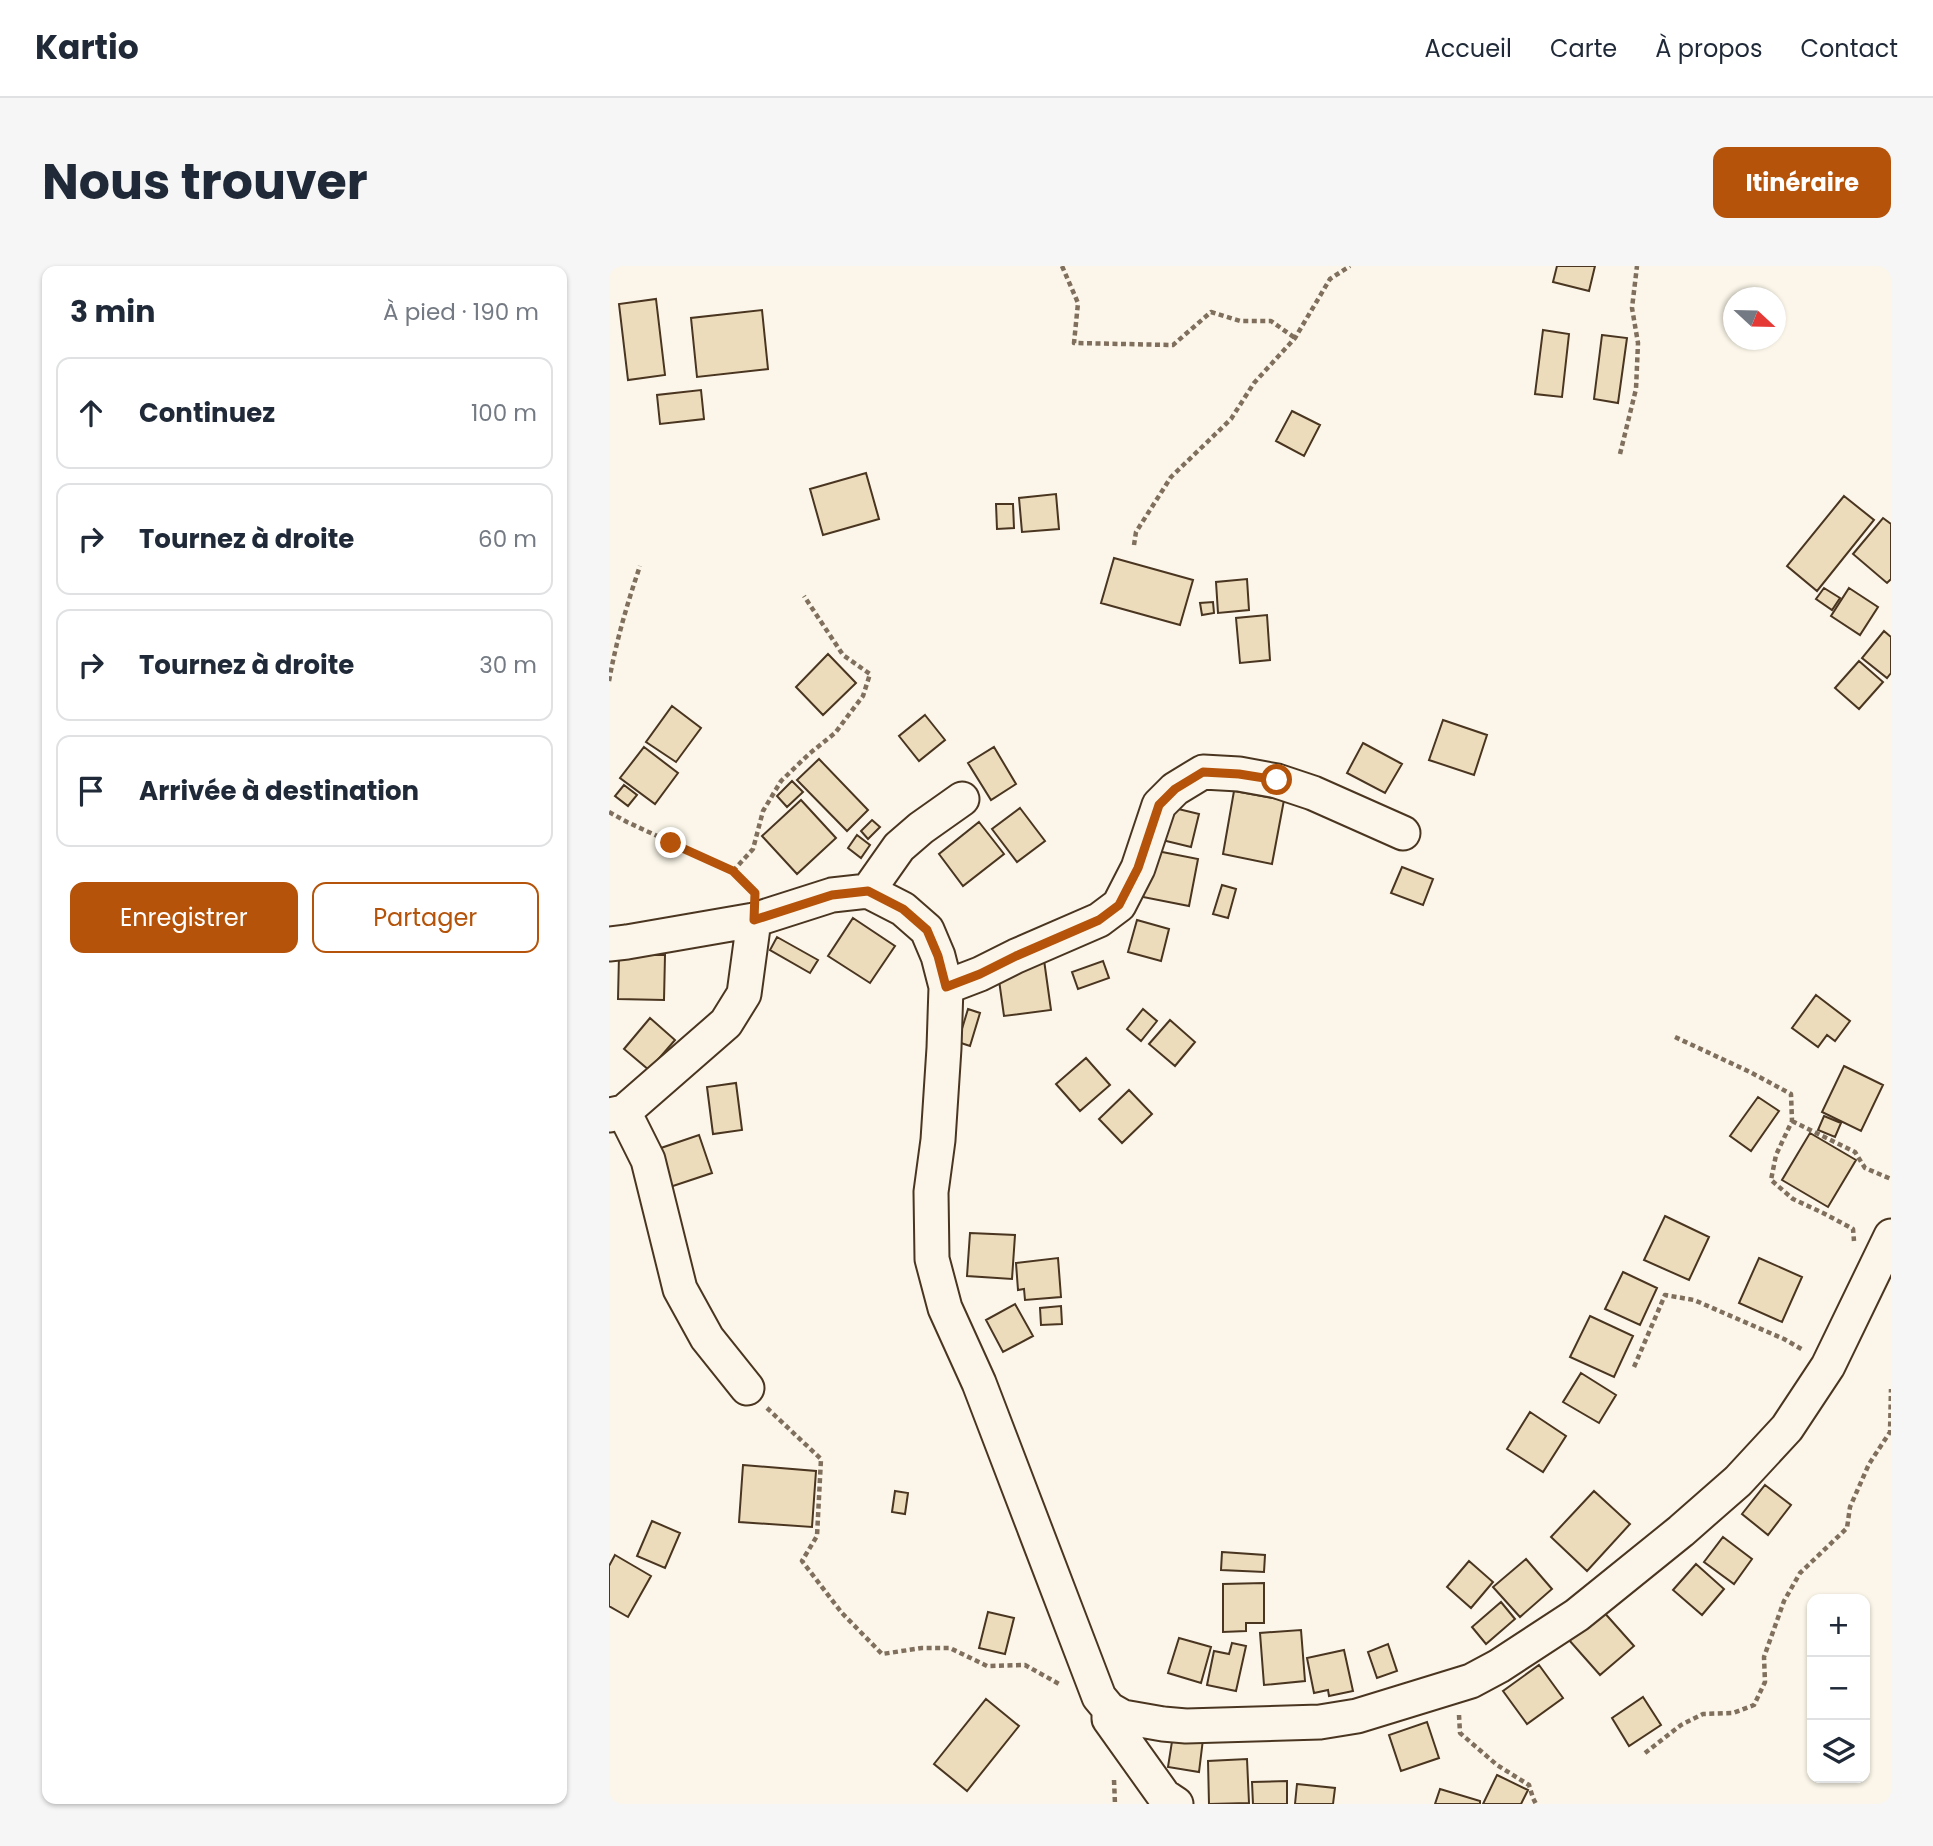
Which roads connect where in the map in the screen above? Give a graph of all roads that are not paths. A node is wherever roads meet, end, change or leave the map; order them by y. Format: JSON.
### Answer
{"nodes":[{"id":1,"x":962,"y":799,"type":"dead end"},
{"id":2,"x":1403,"y":832,"type":"dead end"},
{"id":3,"x":868,"y":891,"type":"junction"},
{"id":4,"x":754,"y":920,"type":"junction"},
{"id":5,"x":609,"y":944,"type":"edge"},
{"id":6,"x":946,"y":987,"type":"junction"},
{"id":7,"x":617,"y":1114,"type":"edge"},
{"id":8,"x":1891,"y":1236,"type":"edge"},
{"id":9,"x":747,"y":1388,"type":"road end"},
{"id":10,"x":1109,"y":1709,"type":"junction"},
{"id":11,"x":1176,"y":1804,"type":"edge"}],
"edges":[{"from":1,"to":3,"type":"street"},
{"from":2,"to":6,"type":"street"},
{"from":3,"to":4,"type":"street"},
{"from":3,"to":6,"type":"street"},
{"from":4,"to":5,"type":"street"},
{"from":4,"to":7,"type":"street"},
{"from":6,"to":10,"type":"street"},
{"from":7,"to":9,"type":"street"},
{"from":8,"to":10,"type":"street"},
{"from":10,"to":11,"type":"street"}]}
